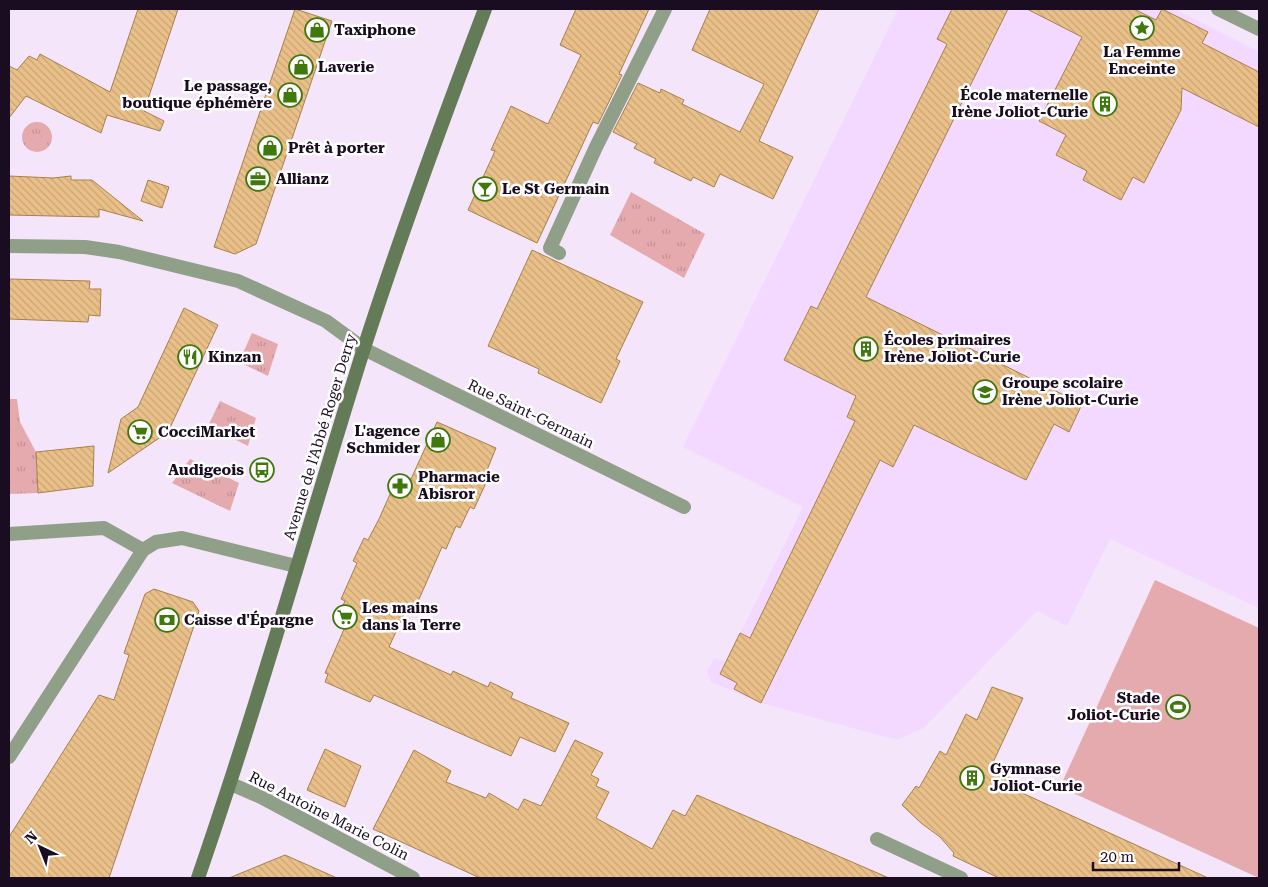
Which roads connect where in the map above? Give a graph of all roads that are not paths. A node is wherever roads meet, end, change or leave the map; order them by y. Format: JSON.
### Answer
{"nodes":[{"id":1,"x":485,"y":9,"type":"edge"},
{"id":2,"x":665,"y":9,"type":"edge"},
{"id":3,"x":1218,"y":9,"type":"edge"},
{"id":4,"x":1259,"y":29,"type":"edge"},
{"id":5,"x":9,"y":246,"type":"edge"},
{"id":6,"x":559,"y":253,"type":"dead end"},
{"id":7,"x":364,"y":349,"type":"junction"},
{"id":8,"x":684,"y":508,"type":"dead end"},
{"id":9,"x":9,"y":534,"type":"edge"},
{"id":10,"x":143,"y":550,"type":"junction"},
{"id":11,"x":296,"y":566,"type":"junction"},
{"id":12,"x":9,"y":757,"type":"edge"},
{"id":13,"x":231,"y":784,"type":"junction"},
{"id":14,"x":876,"y":839,"type":"dead end"},
{"id":15,"x":198,"y":878,"type":"edge"},
{"id":16,"x":413,"y":878,"type":"edge"},
{"id":17,"x":961,"y":878,"type":"edge"}],
"edges":[{"from":1,"to":7,"type":"main road","name":"Avenue de l'Abbé Roger Derry"},
{"from":2,"to":6,"type":"street"},
{"from":3,"to":4,"type":"street"},
{"from":5,"to":7,"type":"street","name":"Rue Saint-Germain"},
{"from":7,"to":8,"type":"street","name":"Rue Saint-Germain"},
{"from":7,"to":11,"type":"main road","name":"Avenue de l'Abbé Roger Derry"},
{"from":9,"to":10,"type":"street"},
{"from":10,"to":11,"type":"street"},
{"from":10,"to":12,"type":"street"},
{"from":11,"to":13,"type":"main road","name":"Avenue de l'Abbé Roger Derry"},
{"from":13,"to":15,"type":"main road","name":"Avenue de l'Abbé Roger Derry"},
{"from":13,"to":16,"type":"street","name":"Rue Antoine Marie Colin"},
{"from":14,"to":17,"type":"street"}]}
